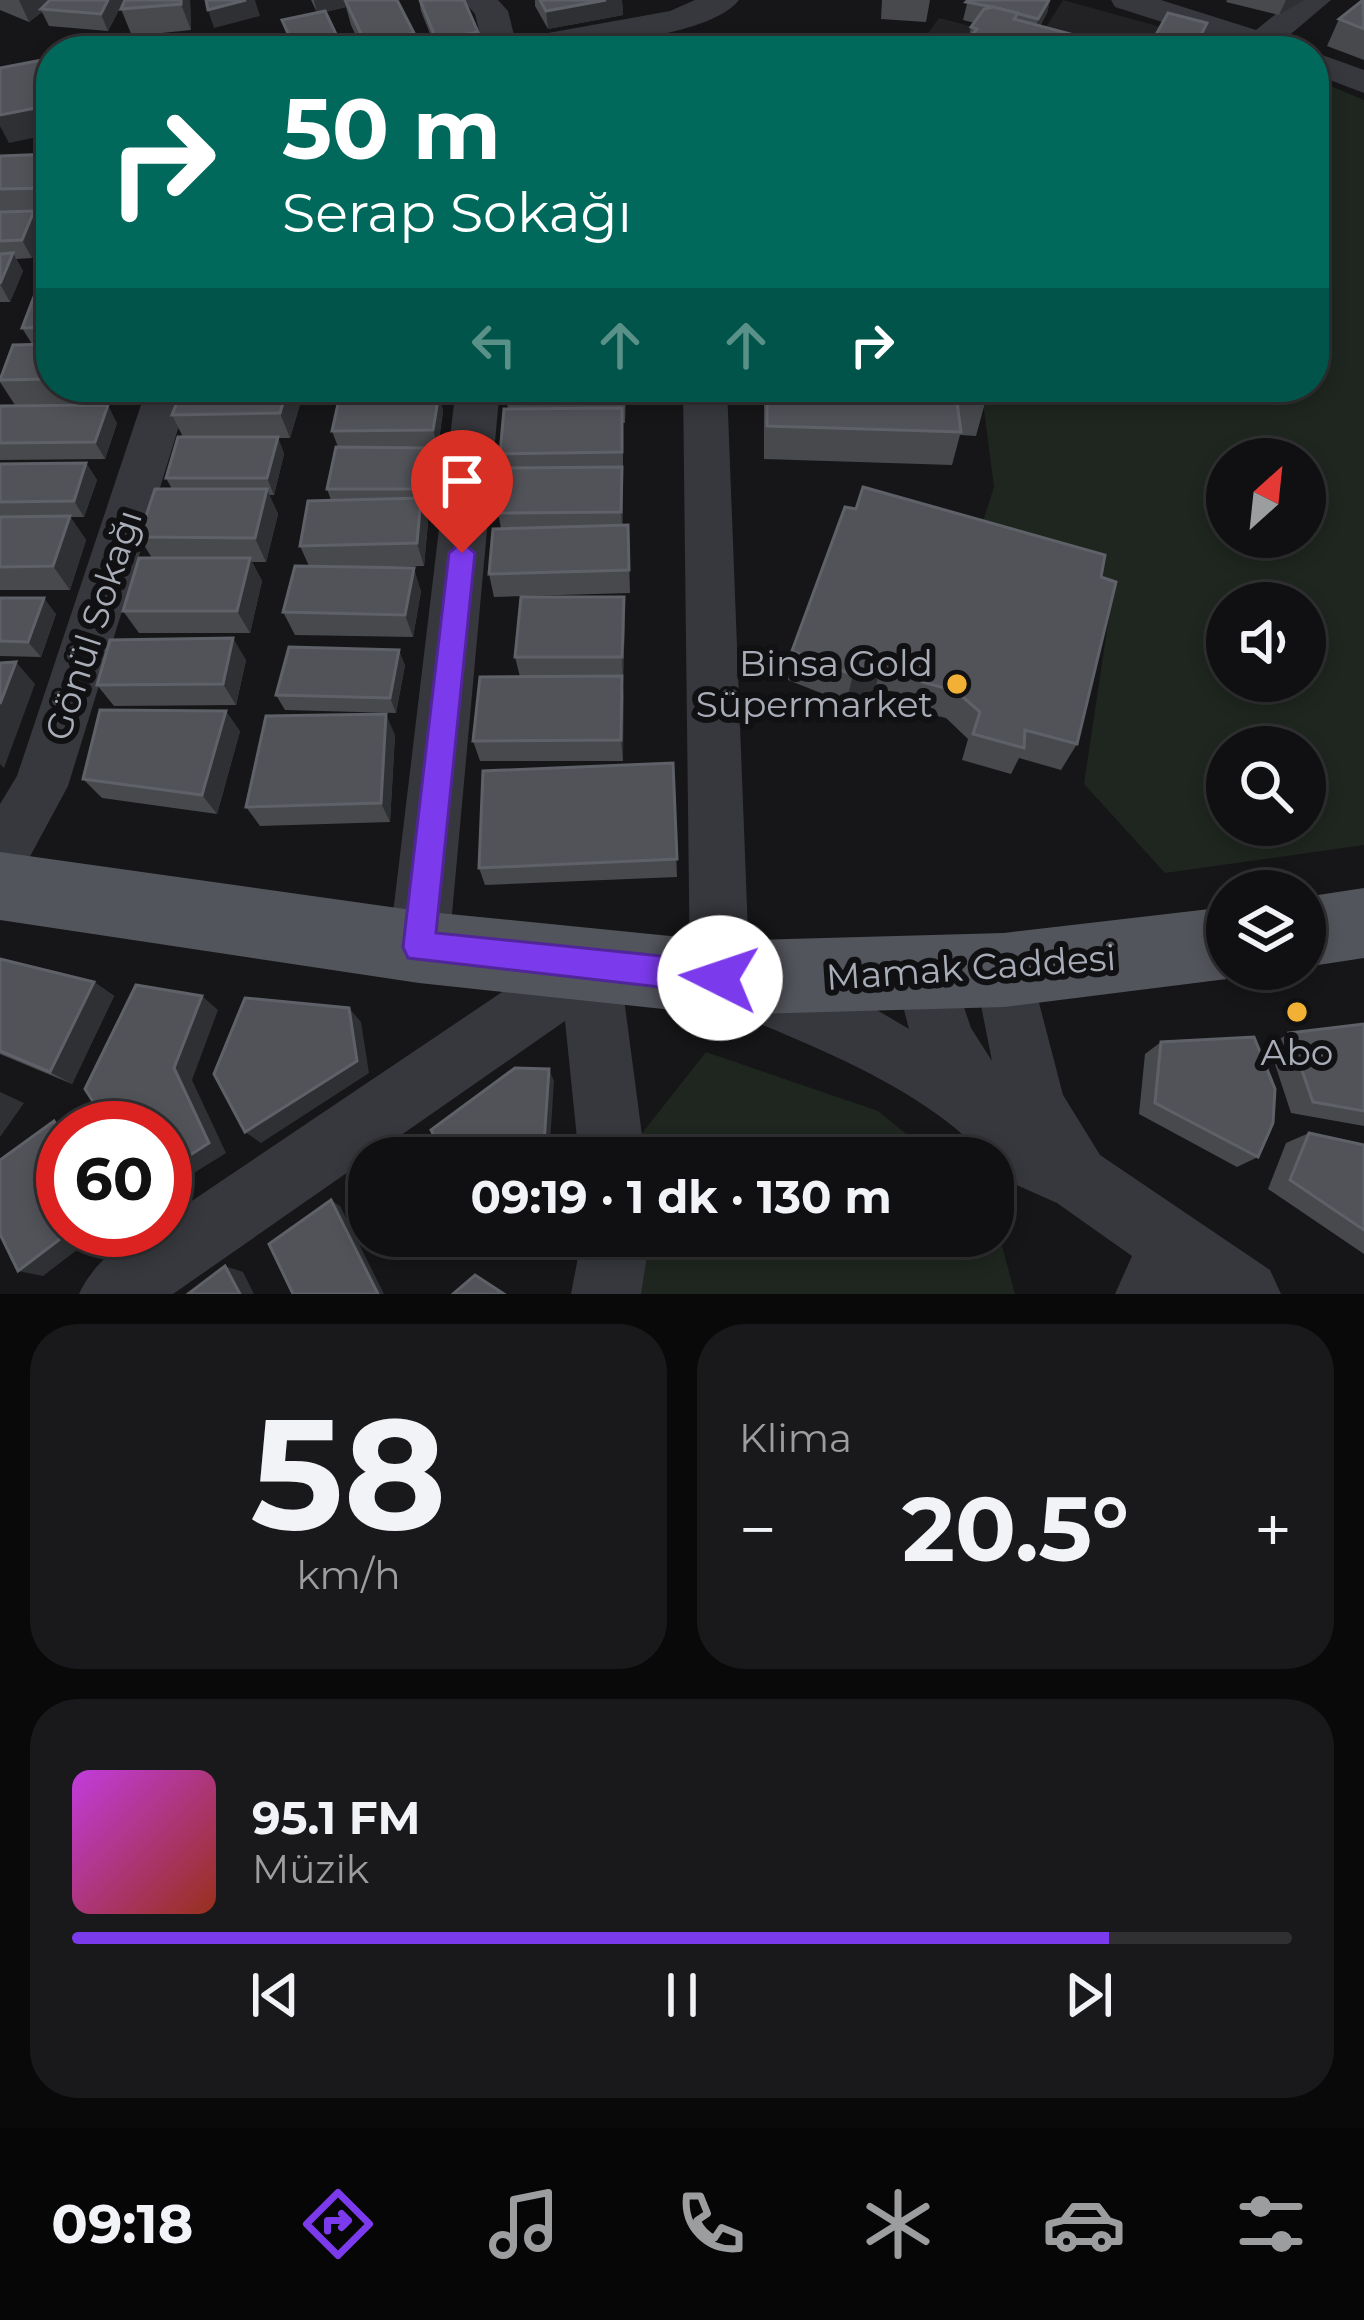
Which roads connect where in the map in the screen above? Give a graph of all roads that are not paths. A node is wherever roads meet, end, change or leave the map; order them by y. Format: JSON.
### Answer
{"nodes":[{"id":1,"x":479,"y":0,"type":"edge"},
{"id":2,"x":723,"y":0,"type":"edge"},
{"id":3,"x":1127,"y":0,"type":"edge"},
{"id":4,"x":1315,"y":0,"type":"edge"},
{"id":5,"x":684,"y":35,"type":"edge"},
{"id":6,"x":500,"y":36,"type":"edge"},
{"id":7,"x":1233,"y":36,"type":"edge"},
{"id":8,"x":1280,"y":36,"type":"edge"},
{"id":9,"x":1329,"y":68,"type":"edge"},
{"id":10,"x":1364,"y":82,"type":"edge"},
{"id":11,"x":164,"y":402,"type":"edge"},
{"id":12,"x":476,"y":402,"type":"edge"},
{"id":13,"x":705,"y":402,"type":"edge"},
{"id":14,"x":0,"y":856,"type":"edge"},
{"id":15,"x":0,"y":886,"type":"edge"},
{"id":16,"x":1364,"y":923,"type":"edge"},
{"id":17,"x":1326,"y":929,"type":"edge"},
{"id":18,"x":1206,"y":946,"type":"edge"},
{"id":19,"x":419,"y":947,"type":"junction"},
{"id":20,"x":590,"y":968,"type":"junction"},
{"id":21,"x":1004,"y":970,"type":"junction"},
{"id":22,"x":925,"y":975,"type":"junction"},
{"id":23,"x":720,"y":978,"type":"junction"},
{"id":24,"x":986,"y":1110,"type":"junction"},
{"id":25,"x":610,"y":1137,"type":"edge"},
{"id":26,"x":1080,"y":1180,"type":"junction"},
{"id":27,"x":612,"y":1257,"type":"edge"},
{"id":28,"x":1160,"y":1270,"type":"edge"},
{"id":29,"x":114,"y":1294,"type":"edge"},
{"id":30,"x":606,"y":1294,"type":"edge"},
{"id":31,"x":1246,"y":1294,"type":"edge"}],
"edges":[{"from":1,"to":6,"type":"street"},
{"from":2,"to":5,"type":"street"},
{"from":3,"to":7,"type":"street"},
{"from":4,"to":8,"type":"street"},
{"from":9,"to":10,"type":"street"},
{"from":11,"to":14,"type":"street","name":"Gönül Sokağı"},
{"from":12,"to":19,"type":"street"},
{"from":13,"to":23,"type":"street"},
{"from":15,"to":19,"type":"main road","name":"Mamak Caddesi"},
{"from":16,"to":17,"type":"main road"},
{"from":18,"to":21,"type":"main road","name":"Mamak Caddesi"},
{"from":19,"to":20,"type":"main road","name":"Mamak Caddesi"},
{"from":20,"to":23,"type":"main road","name":"Mamak Caddesi"},
{"from":20,"to":25,"type":"street"},
{"from":20,"to":29,"type":"street"},
{"from":21,"to":22,"type":"main road","name":"Mamak Caddesi"},
{"from":21,"to":26,"type":"street"},
{"from":22,"to":23,"type":"main road","name":"Mamak Caddesi"},
{"from":22,"to":24,"type":"street"},
{"from":23,"to":24,"type":"street"},
{"from":24,"to":26,"type":"street"},
{"from":26,"to":28,"type":"street"},
{"from":27,"to":30,"type":"street"},
{"from":28,"to":31,"type":"street"}]}
